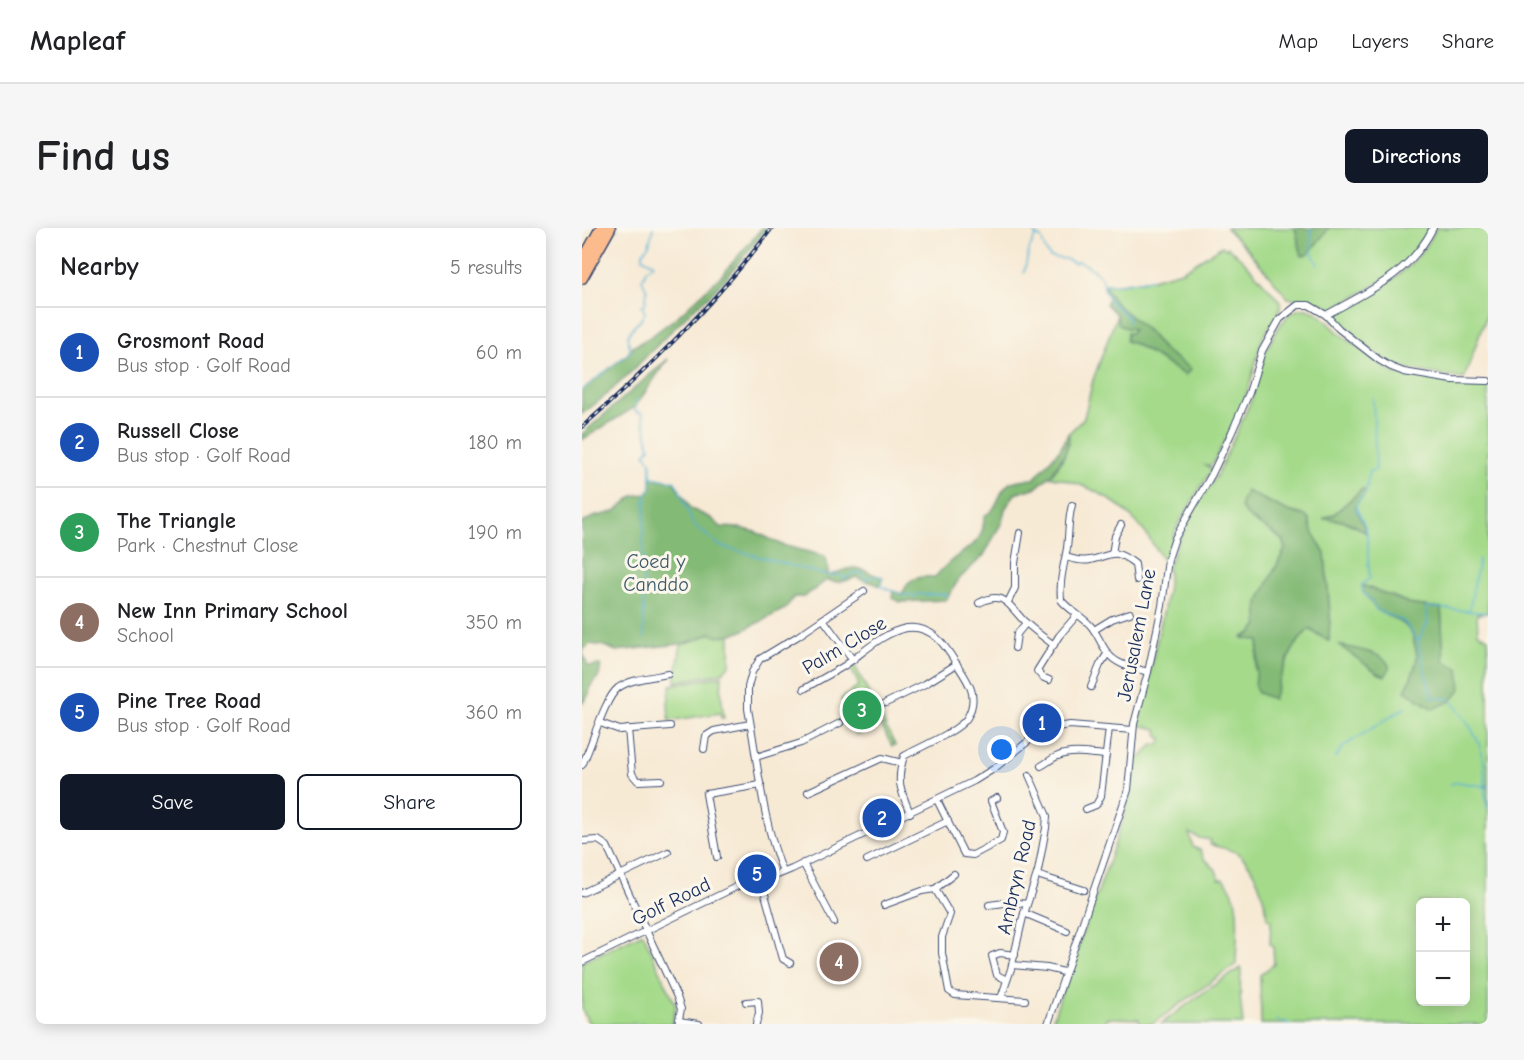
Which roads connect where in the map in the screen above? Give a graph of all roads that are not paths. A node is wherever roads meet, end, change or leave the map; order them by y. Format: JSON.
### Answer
{"nodes":[{"id":1,"x":601,"y":228,"type":"edge"},
{"id":2,"x":610,"y":228,"type":"edge"},
{"id":3,"x":1433,"y":228,"type":"edge"},
{"id":4,"x":582,"y":262,"type":"edge"},
{"id":5,"x":582,"y":278,"type":"edge"},
{"id":6,"x":1326,"y":315,"type":"junction"},
{"id":7,"x":1488,"y":381,"type":"edge"},
{"id":8,"x":1072,"y":505,"type":"dead end"},
{"id":9,"x":1121,"y":525,"type":"dead end"},
{"id":10,"x":1020,"y":533,"type":"dead end"},
{"id":11,"x":1112,"y":554,"type":"junction"},
{"id":12,"x":1066,"y":557,"type":"junction"},
{"id":13,"x":1137,"y":580,"type":"dead end"},
{"id":14,"x":864,"y":591,"type":"dead end"},
{"id":15,"x":1008,"y":602,"type":"junction"},
{"id":16,"x":979,"y":603,"type":"dead end"},
{"id":17,"x":1130,"y":613,"type":"dead end"},
{"id":18,"x":1077,"y":615,"type":"junction"},
{"id":19,"x":823,"y":619,"type":"junction"},
{"id":20,"x":1026,"y":623,"type":"junction"},
{"id":21,"x":1095,"y":630,"type":"junction"},
{"id":22,"x":1054,"y":645,"type":"junction"},
{"id":23,"x":1015,"y":648,"type":"dead end"},
{"id":24,"x":1107,"y":654,"type":"junction"},
{"id":25,"x":853,"y":660,"type":"junction"},
{"id":26,"x":957,"y":664,"type":"junction"},
{"id":27,"x":1148,"y":672,"type":"junction"},
{"id":28,"x":668,"y":674,"type":"dead end"},
{"id":29,"x":1049,"y":680,"type":"dead end"},
{"id":30,"x":1091,"y":687,"type":"dead end"},
{"id":31,"x":804,"y":689,"type":"dead end"},
{"id":32,"x":886,"y":703,"type":"dead end"},
{"id":33,"x":600,"y":723,"type":"junction"},
{"id":34,"x":840,"y":723,"type":"dead end"},
{"id":35,"x":750,"y":724,"type":"junction"},
{"id":36,"x":670,"y":726,"type":"dead end"},
{"id":37,"x":1109,"y":728,"type":"junction"},
{"id":38,"x":628,"y":729,"type":"junction"},
{"id":39,"x":1133,"y":730,"type":"junction"},
{"id":40,"x":704,"y":748,"type":"dead end"},
{"id":41,"x":1106,"y":755,"type":"junction"},
{"id":42,"x":756,"y":757,"type":"junction"},
{"id":43,"x":902,"y":763,"type":"junction"},
{"id":44,"x":582,"y":765,"type":"edge"},
{"id":45,"x":1041,"y":766,"type":"dead end"},
{"id":46,"x":1029,"y":775,"type":"dead end"},
{"id":47,"x":661,"y":780,"type":"dead end"},
{"id":48,"x":761,"y":785,"type":"junction"},
{"id":49,"x":808,"y":792,"type":"dead end"},
{"id":50,"x":997,"y":798,"type":"dead end"},
{"id":51,"x":937,"y":800,"type":"junction"},
{"id":52,"x":1086,"y":809,"type":"dead end"},
{"id":53,"x":910,"y":813,"type":"junction"},
{"id":54,"x":948,"y":821,"type":"junction"},
{"id":55,"x":582,"y":841,"type":"edge"},
{"id":56,"x":668,"y":852,"type":"dead end"},
{"id":57,"x":717,"y":857,"type":"dead end"},
{"id":58,"x":867,"y":860,"type":"dead end"},
{"id":59,"x":804,"y":863,"type":"junction"},
{"id":60,"x":783,"y":872,"type":"junction"},
{"id":61,"x":954,"y":874,"type":"dead end"},
{"id":62,"x":620,"y":875,"type":"junction"},
{"id":63,"x":1037,"y":875,"type":"junction"},
{"id":64,"x":761,"y":880,"type":"junction"},
{"id":65,"x":936,"y":889,"type":"junction"},
{"id":66,"x":1084,"y":890,"type":"dead end"},
{"id":67,"x":582,"y":893,"type":"edge"},
{"id":68,"x":1027,"y":904,"type":"junction"},
{"id":69,"x":884,"y":905,"type":"dead end"},
{"id":70,"x":989,"y":905,"type":"dead end"},
{"id":71,"x":1024,"y":913,"type":"junction"},
{"id":72,"x":834,"y":922,"type":"dead end"},
{"id":73,"x":647,"y":931,"type":"junction"},
{"id":74,"x":1067,"y":931,"type":"dead end"},
{"id":75,"x":1015,"y":955,"type":"junction"},
{"id":76,"x":582,"y":962,"type":"edge"},
{"id":77,"x":789,"y":963,"type":"dead end"},
{"id":78,"x":1012,"y":965,"type":"junction"},
{"id":79,"x":1064,"y":972,"type":"junction"},
{"id":80,"x":1007,"y":980,"type":"junction"},
{"id":81,"x":1000,"y":998,"type":"junction"},
{"id":82,"x":1025,"y":1000,"type":"dead end"},
{"id":83,"x":746,"y":1002,"type":"dead end"},
{"id":84,"x":679,"y":1023,"type":"edge"},
{"id":85,"x":699,"y":1024,"type":"edge"},
{"id":86,"x":757,"y":1024,"type":"edge"},
{"id":87,"x":1048,"y":1024,"type":"edge"}],
"edges":[{"from":1,"to":4,"type":"highway"},
{"from":2,"to":5,"type":"highway"},
{"from":3,"to":6,"type":"street"},
{"from":6,"to":7,"type":"street"},
{"from":6,"to":27,"type":"street","name":"Jerusalem Lane"},
{"from":8,"to":12,"type":"street"},
{"from":9,"to":11,"type":"street"},
{"from":10,"to":15,"type":"street"},
{"from":11,"to":12,"type":"street"},
{"from":11,"to":13,"type":"street"},
{"from":12,"to":18,"type":"street"},
{"from":14,"to":19,"type":"street"},
{"from":15,"to":16,"type":"street"},
{"from":15,"to":20,"type":"street"},
{"from":17,"to":21,"type":"street"},
{"from":18,"to":21,"type":"street"},
{"from":18,"to":22,"type":"street"},
{"from":19,"to":25,"type":"street"},
{"from":19,"to":35,"type":"street"},
{"from":20,"to":22,"type":"street"},
{"from":20,"to":23,"type":"street"},
{"from":21,"to":24,"type":"street"},
{"from":22,"to":29,"type":"street"},
{"from":24,"to":27,"type":"street"},
{"from":24,"to":30,"type":"street"},
{"from":25,"to":26,"type":"street","name":"Palm Close"},
{"from":25,"to":31,"type":"street","name":"Palm Close"},
{"from":26,"to":32,"type":"street"},
{"from":26,"to":43,"type":"street","name":"Palm Close"},
{"from":27,"to":39,"type":"street","name":"Jerusalem Lane"},
{"from":28,"to":33,"type":"street"},
{"from":33,"to":38,"type":"street"},
{"from":33,"to":44,"type":"street"},
{"from":34,"to":42,"type":"street"},
{"from":35,"to":40,"type":"street"},
{"from":35,"to":42,"type":"street"},
{"from":36,"to":38,"type":"street"},
{"from":37,"to":39,"type":"street","name":"Golf Road"},
{"from":37,"to":41,"type":"street"},
{"from":37,"to":51,"type":"street","name":"Golf Road"},
{"from":38,"to":47,"type":"street"},
{"from":39,"to":79,"type":"street","name":"Jerusalem Lane"},
{"from":41,"to":45,"type":"street"},
{"from":41,"to":52,"type":"street"},
{"from":42,"to":48,"type":"street"},
{"from":43,"to":49,"type":"street"},
{"from":43,"to":53,"type":"street"},
{"from":46,"to":63,"type":"street","name":"Ambryn Road"},
{"from":48,"to":57,"type":"street"},
{"from":48,"to":60,"type":"street"},
{"from":50,"to":54,"type":"street"},
{"from":51,"to":53,"type":"street","name":"Golf Road"},
{"from":51,"to":54,"type":"street"},
{"from":53,"to":59,"type":"street","name":"Golf Road"},
{"from":54,"to":58,"type":"street"},
{"from":55,"to":62,"type":"street"},
{"from":56,"to":62,"type":"street"},
{"from":59,"to":60,"type":"street","name":"Golf Road"},
{"from":59,"to":72,"type":"street"},
{"from":60,"to":64,"type":"street","name":"Golf Road"},
{"from":61,"to":65,"type":"street"},
{"from":62,"to":67,"type":"street"},
{"from":62,"to":73,"type":"street"},
{"from":63,"to":66,"type":"street"},
{"from":63,"to":68,"type":"street","name":"Ambryn Road"},
{"from":64,"to":73,"type":"street","name":"Golf Road"},
{"from":64,"to":77,"type":"street"},
{"from":65,"to":69,"type":"street"},
{"from":65,"to":81,"type":"street"},
{"from":68,"to":70,"type":"street"},
{"from":68,"to":71,"type":"street","name":"Ambryn Road"},
{"from":71,"to":74,"type":"street"},
{"from":71,"to":75,"type":"street","name":"Ambryn Road"},
{"from":73,"to":76,"type":"street","name":"Golf Road"},
{"from":73,"to":84,"type":"street"},
{"from":75,"to":78,"type":"street","name":"Ambryn Road"},
{"from":75,"to":80,"type":"street","name":"Ambryn Road"},
{"from":78,"to":79,"type":"street"},
{"from":78,"to":80,"type":"street","name":"Ambryn Road"},
{"from":79,"to":87,"type":"street","name":"Jerusalem Lane"},
{"from":80,"to":81,"type":"street","name":"Ambryn Road"},
{"from":81,"to":82,"type":"street"},
{"from":83,"to":86,"type":"street"},
{"from":84,"to":85,"type":"street"}]}
